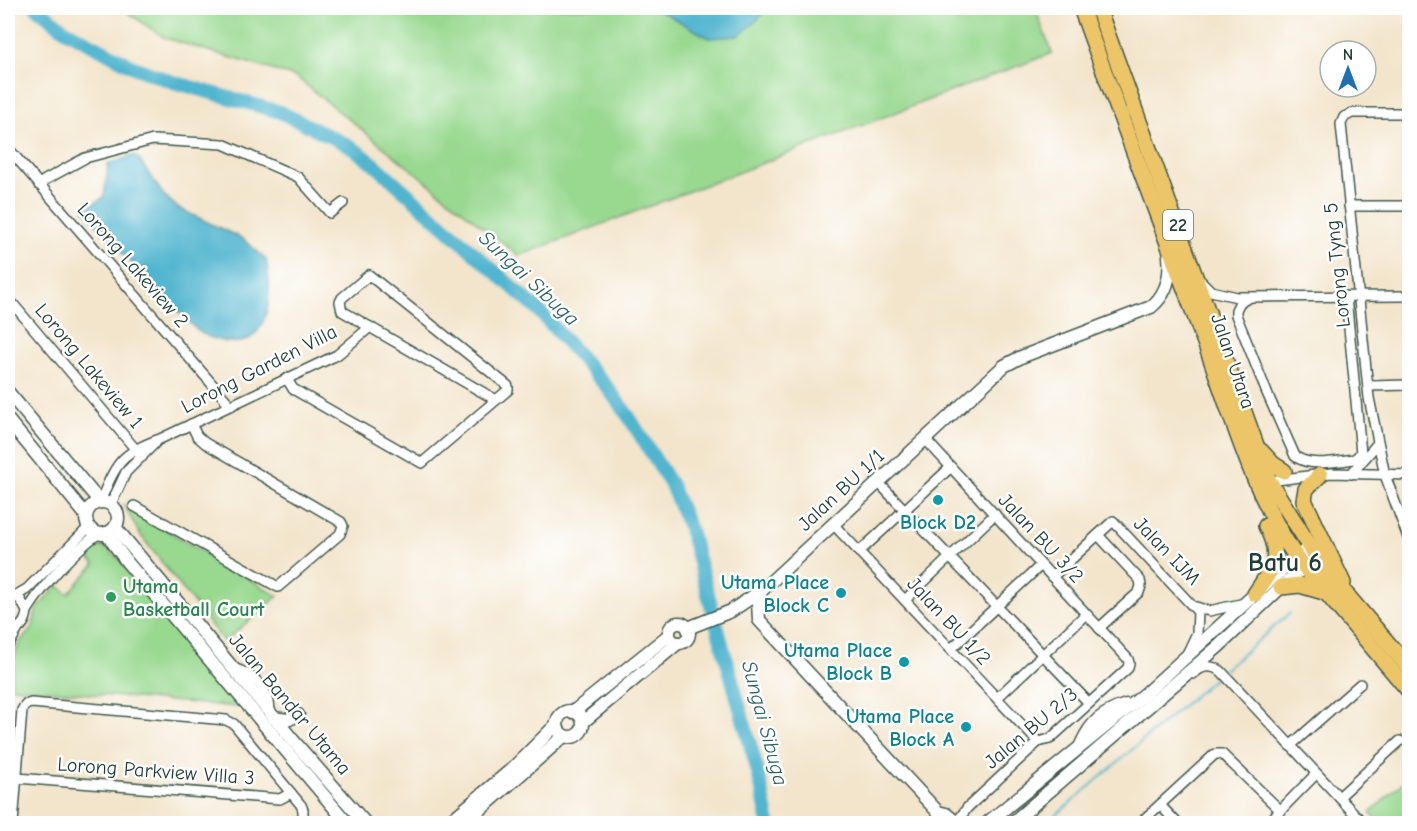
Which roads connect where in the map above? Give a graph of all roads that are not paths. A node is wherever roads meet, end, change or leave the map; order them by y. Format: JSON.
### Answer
{"nodes":[{"id":1,"x":1081,"y":8,"type":"edge"},
{"id":2,"x":1090,"y":8,"type":"edge"},
{"id":3,"x":1098,"y":8,"type":"edge"},
{"id":4,"x":1101,"y":63,"type":"junction"},
{"id":5,"x":1410,"y":113,"type":"edge"},
{"id":6,"x":8,"y":148,"type":"edge"},
{"id":7,"x":39,"y":185,"type":"junction"},
{"id":8,"x":343,"y":203,"type":"dead end"},
{"id":9,"x":1349,"y":206,"type":"junction"},
{"id":10,"x":1410,"y":206,"type":"edge"},
{"id":11,"x":1167,"y":243,"type":"junction"},
{"id":12,"x":1196,"y":277,"type":"junction"},
{"id":13,"x":1358,"y":296,"type":"junction"},
{"id":14,"x":1410,"y":296,"type":"edge"},
{"id":15,"x":1346,"y":297,"type":"junction"},
{"id":16,"x":8,"y":298,"type":"edge"},
{"id":17,"x":1250,"y":298,"type":"junction"},
{"id":18,"x":370,"y":327,"type":"junction"},
{"id":19,"x":1366,"y":371,"type":"junction"},
{"id":20,"x":1352,"y":373,"type":"junction"},
{"id":21,"x":287,"y":379,"type":"junction"},
{"id":22,"x":1410,"y":385,"type":"edge"},
{"id":23,"x":1368,"y":386,"type":"junction"},
{"id":24,"x":8,"y":392,"type":"edge"},
{"id":25,"x":1369,"y":398,"type":"junction"},
{"id":26,"x":496,"y":400,"type":"junction"},
{"id":27,"x":1356,"y":400,"type":"junction"},
{"id":28,"x":231,"y":406,"type":"junction"},
{"id":29,"x":8,"y":420,"type":"edge"},
{"id":30,"x":191,"y":424,"type":"junction"},
{"id":31,"x":160,"y":439,"type":"junction"},
{"id":32,"x":925,"y":439,"type":"junction"},
{"id":33,"x":1239,"y":443,"type":"junction"},
{"id":34,"x":1378,"y":443,"type":"junction"},
{"id":35,"x":1255,"y":444,"type":"junction"},
{"id":36,"x":135,"y":448,"type":"junction"},
{"id":37,"x":142,"y":457,"type":"junction"},
{"id":38,"x":951,"y":467,"type":"junction"},
{"id":39,"x":1249,"y":469,"type":"junction"},
{"id":40,"x":1284,"y":471,"type":"junction"},
{"id":41,"x":1325,"y":474,"type":"junction"},
{"id":42,"x":1351,"y":474,"type":"junction"},
{"id":43,"x":1385,"y":475,"type":"junction"},
{"id":44,"x":1410,"y":475,"type":"edge"},
{"id":45,"x":1266,"y":479,"type":"junction"},
{"id":46,"x":878,"y":482,"type":"junction"},
{"id":47,"x":106,"y":503,"type":"junction"},
{"id":48,"x":135,"y":506,"type":"dead end"},
{"id":49,"x":905,"y":510,"type":"junction"},
{"id":50,"x":995,"y":514,"type":"junction"},
{"id":51,"x":833,"y":524,"type":"junction"},
{"id":52,"x":99,"y":527,"type":"junction"},
{"id":53,"x":1280,"y":532,"type":"junction"},
{"id":54,"x":1098,"y":535,"type":"junction"},
{"id":55,"x":1410,"y":543,"type":"edge"},
{"id":56,"x":859,"y":552,"type":"junction"},
{"id":57,"x":950,"y":557,"type":"junction"},
{"id":58,"x":1306,"y":557,"type":"junction"},
{"id":59,"x":1041,"y":565,"type":"junction"},
{"id":60,"x":1052,"y":577,"type":"junction"},
{"id":61,"x":1281,"y":586,"type":"junction"},
{"id":62,"x":761,"y":591,"type":"junction"},
{"id":63,"x":1324,"y":592,"type":"junction"},
{"id":64,"x":9,"y":596,"type":"edge"},
{"id":65,"x":1250,"y":598,"type":"junction"},
{"id":66,"x":1348,"y":598,"type":"junction"},
{"id":67,"x":905,"y":600,"type":"junction"},
{"id":68,"x":997,"y":606,"type":"junction"},
{"id":69,"x":1196,"y":607,"type":"junction"},
{"id":70,"x":735,"y":609,"type":"junction"},
{"id":71,"x":27,"y":611,"type":"junction"},
{"id":72,"x":1086,"y":614,"type":"junction"},
{"id":73,"x":758,"y":616,"type":"junction"},
{"id":74,"x":20,"y":627,"type":"junction"},
{"id":75,"x":1099,"y":628,"type":"junction"},
{"id":76,"x":8,"y":631,"type":"edge"},
{"id":77,"x":674,"y":639,"type":"junction"},
{"id":78,"x":8,"y":646,"type":"edge"},
{"id":79,"x":1219,"y":646,"type":"junction"},
{"id":80,"x":951,"y":650,"type":"junction"},
{"id":81,"x":1043,"y":655,"type":"junction"},
{"id":82,"x":1185,"y":656,"type":"junction"},
{"id":83,"x":1129,"y":663,"type":"joint"},
{"id":84,"x":1410,"y":669,"type":"edge"},
{"id":85,"x":1221,"y":671,"type":"junction"},
{"id":86,"x":1360,"y":684,"type":"dead end"},
{"id":87,"x":1173,"y":686,"type":"junction"},
{"id":88,"x":1410,"y":692,"type":"edge"},
{"id":89,"x":997,"y":698,"type":"junction"},
{"id":90,"x":1089,"y":703,"type":"junction"},
{"id":91,"x":573,"y":712,"type":"junction"},
{"id":92,"x":272,"y":715,"type":"junction"},
{"id":93,"x":298,"y":715,"type":"dead end"},
{"id":94,"x":583,"y":722,"type":"junction"},
{"id":95,"x":557,"y":724,"type":"junction"},
{"id":96,"x":287,"y":733,"type":"junction"},
{"id":97,"x":564,"y":736,"type":"junction"},
{"id":98,"x":1400,"y":741,"type":"dead end"},
{"id":99,"x":1038,"y":742,"type":"junction"},
{"id":100,"x":1290,"y":746,"type":"junction"},
{"id":101,"x":287,"y":752,"type":"junction"},
{"id":102,"x":1316,"y":774,"type":"junction"},
{"id":103,"x":17,"y":778,"type":"junction"},
{"id":104,"x":291,"y":793,"type":"junction"},
{"id":105,"x":1339,"y":797,"type":"junction"},
{"id":106,"x":1160,"y":805,"type":"junction"},
{"id":107,"x":1281,"y":811,"type":"junction"},
{"id":108,"x":12,"y":820,"type":"edge"},
{"id":109,"x":953,"y":823,"type":"edge"},
{"id":110,"x":303,"y":824,"type":"edge"},
{"id":111,"x":348,"y":824,"type":"edge"},
{"id":112,"x":366,"y":824,"type":"edge"},
{"id":113,"x":447,"y":824,"type":"edge"},
{"id":114,"x":464,"y":824,"type":"edge"},
{"id":115,"x":986,"y":824,"type":"edge"},
{"id":116,"x":1011,"y":824,"type":"edge"},
{"id":117,"x":1139,"y":824,"type":"edge"},
{"id":118,"x":1178,"y":824,"type":"edge"},
{"id":119,"x":1267,"y":824,"type":"edge"},
{"id":120,"x":1364,"y":824,"type":"edge"}],
"edges":[{"from":1,"to":4,"type":"highway","name":"Jalan Utara","number":"22"},
{"from":2,"to":4,"type":"highway","number":"22"},
{"from":3,"to":12,"type":"highway","name":"Jalan Utara","number":"22"},
{"from":4,"to":11,"type":"highway","name":"Jalan Utara","number":"22"},
{"from":5,"to":9,"type":"street","name":"Lorong Tyng 5"},
{"from":6,"to":7,"type":"street","name":"Lorong Lakeview 2"},
{"from":7,"to":8,"type":"street"},
{"from":7,"to":28,"type":"street","name":"Lorong Lakeview 2"},
{"from":9,"to":10,"type":"street"},
{"from":9,"to":13,"type":"street","name":"Lorong Tyng 5"},
{"from":11,"to":32,"type":"street","name":"Jalan BU 1/1"},
{"from":11,"to":33,"type":"highway","name":"Jalan Utara","number":"22"},
{"from":12,"to":17,"type":"street"},
{"from":12,"to":35,"type":"highway","name":"Jalan Utara","number":"22"},
{"from":13,"to":14,"type":"street"},
{"from":13,"to":15,"type":"street"},
{"from":13,"to":19,"type":"street","name":"Lorong Tyng 5"},
{"from":15,"to":17,"type":"street"},
{"from":15,"to":20,"type":"street"},
{"from":16,"to":36,"type":"street","name":"Lorong Lakeview 1"},
{"from":17,"to":27,"type":"street"},
{"from":18,"to":21,"type":"street","name":"Lorong Garden Villa"},
{"from":18,"to":26,"type":"street"},
{"from":18,"to":26,"type":"street"},
{"from":19,"to":20,"type":"street"},
{"from":19,"to":23,"type":"street","name":"Lorong Tyng 5"},
{"from":20,"to":27,"type":"street"},
{"from":21,"to":26,"type":"street"},
{"from":21,"to":28,"type":"street","name":"Lorong Garden Villa"},
{"from":22,"to":23,"type":"street"},
{"from":23,"to":25,"type":"street","name":"Lorong Tyng 5"},
{"from":24,"to":47,"type":"street","name":"Jalan Bandar Utama"},
{"from":25,"to":27,"type":"street"},
{"from":25,"to":34,"type":"street","name":"Lorong Tyng 5"},
{"from":28,"to":30,"type":"street","name":"Lorong Garden Villa"},
{"from":29,"to":52,"type":"street","name":"Jalan Bandar Utama"},
{"from":30,"to":31,"type":"street","name":"Lorong Garden Villa"},
{"from":30,"to":48,"type":"street"},
{"from":31,"to":36,"type":"street","name":"Lorong Garden Villa"},
{"from":31,"to":37,"type":"street","name":"Lorong Garden Villa"},
{"from":32,"to":38,"type":"street","name":"Jalan BU 3/2"},
{"from":32,"to":46,"type":"street","name":"Jalan BU 1/1"},
{"from":33,"to":39,"type":"highway","name":"Jalan Utara","number":"22"},
{"from":33,"to":65,"type":"highway"},
{"from":34,"to":42,"type":"street"},
{"from":34,"to":43,"type":"street","name":"Lorong Tyng 5"},
{"from":35,"to":40,"type":"highway"},
{"from":35,"to":45,"type":"highway","name":"Jalan Utara","number":"22"},
{"from":36,"to":37,"type":"street","name":"Lorong Lakeview 1"},
{"from":36,"to":47,"type":"street","name":"Lorong Garden Villa"},
{"from":37,"to":47,"type":"street","name":"Lorong Garden Villa"},
{"from":38,"to":49,"type":"street"},
{"from":38,"to":50,"type":"street","name":"Jalan BU 3/2"},
{"from":39,"to":45,"type":"highway"},
{"from":39,"to":53,"type":"highway","name":"Jalan Utara","number":"22"},
{"from":40,"to":41,"type":"street"},
{"from":40,"to":45,"type":"street"},
{"from":41,"to":42,"type":"street"},
{"from":41,"to":45,"type":"street"},
{"from":41,"to":66,"type":"highway"},
{"from":42,"to":43,"type":"street"},
{"from":43,"to":44,"type":"street"},
{"from":43,"to":55,"type":"street","name":"Lorong Tyng 5"},
{"from":45,"to":53,"type":"highway"},
{"from":45,"to":58,"type":"highway","name":"Jalan Utara","number":"22"},
{"from":46,"to":49,"type":"street"},
{"from":46,"to":51,"type":"street","name":"Jalan BU 1/1"},
{"from":47,"to":52,"type":"street"},
{"from":47,"to":52,"type":"street","name":"Jalan Bandar Utama"},
{"from":49,"to":56,"type":"street"},
{"from":49,"to":57,"type":"street"},
{"from":50,"to":57,"type":"street"},
{"from":50,"to":59,"type":"street","name":"Jalan BU 3/2"},
{"from":51,"to":56,"type":"street","name":"Jalan BU 1/2"},
{"from":51,"to":62,"type":"street","name":"Jalan BU 1/1"},
{"from":52,"to":64,"type":"street"},
{"from":52,"to":71,"type":"street"},
{"from":52,"to":92,"type":"street","name":"Jalan Bandar Utama"},
{"from":52,"to":101,"type":"street"},
{"from":53,"to":58,"type":"highway","name":"Jalan Utara","number":"22"},
{"from":54,"to":60,"type":"street"},
{"from":54,"to":69,"type":"street","name":"Jalan IJM"},
{"from":54,"to":75,"type":"street"},
{"from":56,"to":67,"type":"street","name":"Jalan BU 1/2"},
{"from":57,"to":67,"type":"street"},
{"from":57,"to":68,"type":"street"},
{"from":58,"to":61,"type":"street"},
{"from":58,"to":63,"type":"highway","name":"Jalan Utara","number":"22"},
{"from":58,"to":65,"type":"street"},
{"from":58,"to":66,"type":"highway","name":"Jalan Utara","number":"22"},
{"from":59,"to":60,"type":"street","name":"Jalan BU 3/2"},
{"from":59,"to":68,"type":"street"},
{"from":60,"to":72,"type":"street","name":"Jalan BU 3/2"},
{"from":61,"to":63,"type":"highway"},
{"from":61,"to":79,"type":"street"},
{"from":62,"to":70,"type":"street","name":"Jalan BU 1/1"},
{"from":62,"to":73,"type":"street"},
{"from":63,"to":88,"type":"highway","name":"Jalan Utara","number":"22"},
{"from":64,"to":71,"type":"street"},
{"from":65,"to":69,"type":"street"},
{"from":65,"to":82,"type":"street"},
{"from":66,"to":84,"type":"highway","name":"Jalan Utara","number":"22"},
{"from":67,"to":80,"type":"street","name":"Jalan BU 1/2"},
{"from":68,"to":80,"type":"street"},
{"from":68,"to":81,"type":"street"},
{"from":69,"to":82,"type":"street"},
{"from":70,"to":73,"type":"street"},
{"from":70,"to":77,"type":"street","name":"Jalan BU 1/1"},
{"from":71,"to":74,"type":"street"},
{"from":72,"to":75,"type":"street","name":"Jalan BU 3/2"},
{"from":72,"to":81,"type":"street"},
{"from":73,"to":109,"type":"street"},
{"from":74,"to":76,"type":"street"},
{"from":74,"to":78,"type":"street"},
{"from":75,"to":83,"type":"street","name":"Jalan BU 3/2"},
{"from":77,"to":91,"type":"street"},
{"from":77,"to":94,"type":"street"},
{"from":79,"to":85,"type":"street"},
{"from":79,"to":87,"type":"street"},
{"from":80,"to":89,"type":"street","name":"Jalan BU 1/2"},
{"from":81,"to":89,"type":"street"},
{"from":81,"to":90,"type":"street"},
{"from":82,"to":115,"type":"street"},
{"from":83,"to":90,"type":"street","name":"Jalan BU 2/3"},
{"from":85,"to":87,"type":"street"},
{"from":85,"to":100,"type":"street"},
{"from":86,"to":100,"type":"street"},
{"from":87,"to":116,"type":"street"},
{"from":89,"to":99,"type":"street","name":"Jalan BU 1/2"},
{"from":90,"to":99,"type":"street","name":"Jalan BU 2/3"},
{"from":91,"to":94,"type":"street"},
{"from":91,"to":95,"type":"street"},
{"from":92,"to":93,"type":"street"},
{"from":92,"to":96,"type":"street","name":"Jalan Bandar Utama"},
{"from":94,"to":97,"type":"street"},
{"from":95,"to":97,"type":"street"},
{"from":95,"to":113,"type":"street"},
{"from":96,"to":101,"type":"street"},
{"from":96,"to":112,"type":"street","name":"Jalan Bandar Utama"},
{"from":97,"to":114,"type":"street"},
{"from":98,"to":105,"type":"street"},
{"from":99,"to":109,"type":"street","name":"Jalan BU 2/3"},
{"from":100,"to":102,"type":"street"},
{"from":101,"to":111,"type":"street"},
{"from":102,"to":105,"type":"street"},
{"from":102,"to":107,"type":"street"},
{"from":103,"to":104,"type":"street","name":"Lorong Parkview Villa 3"},
{"from":103,"to":104,"type":"street"},
{"from":103,"to":108,"type":"street"},
{"from":104,"to":110,"type":"street"},
{"from":105,"to":120,"type":"street"},
{"from":106,"to":107,"type":"street"},
{"from":106,"to":117,"type":"street"},
{"from":106,"to":118,"type":"street"},
{"from":107,"to":119,"type":"street"}]}
